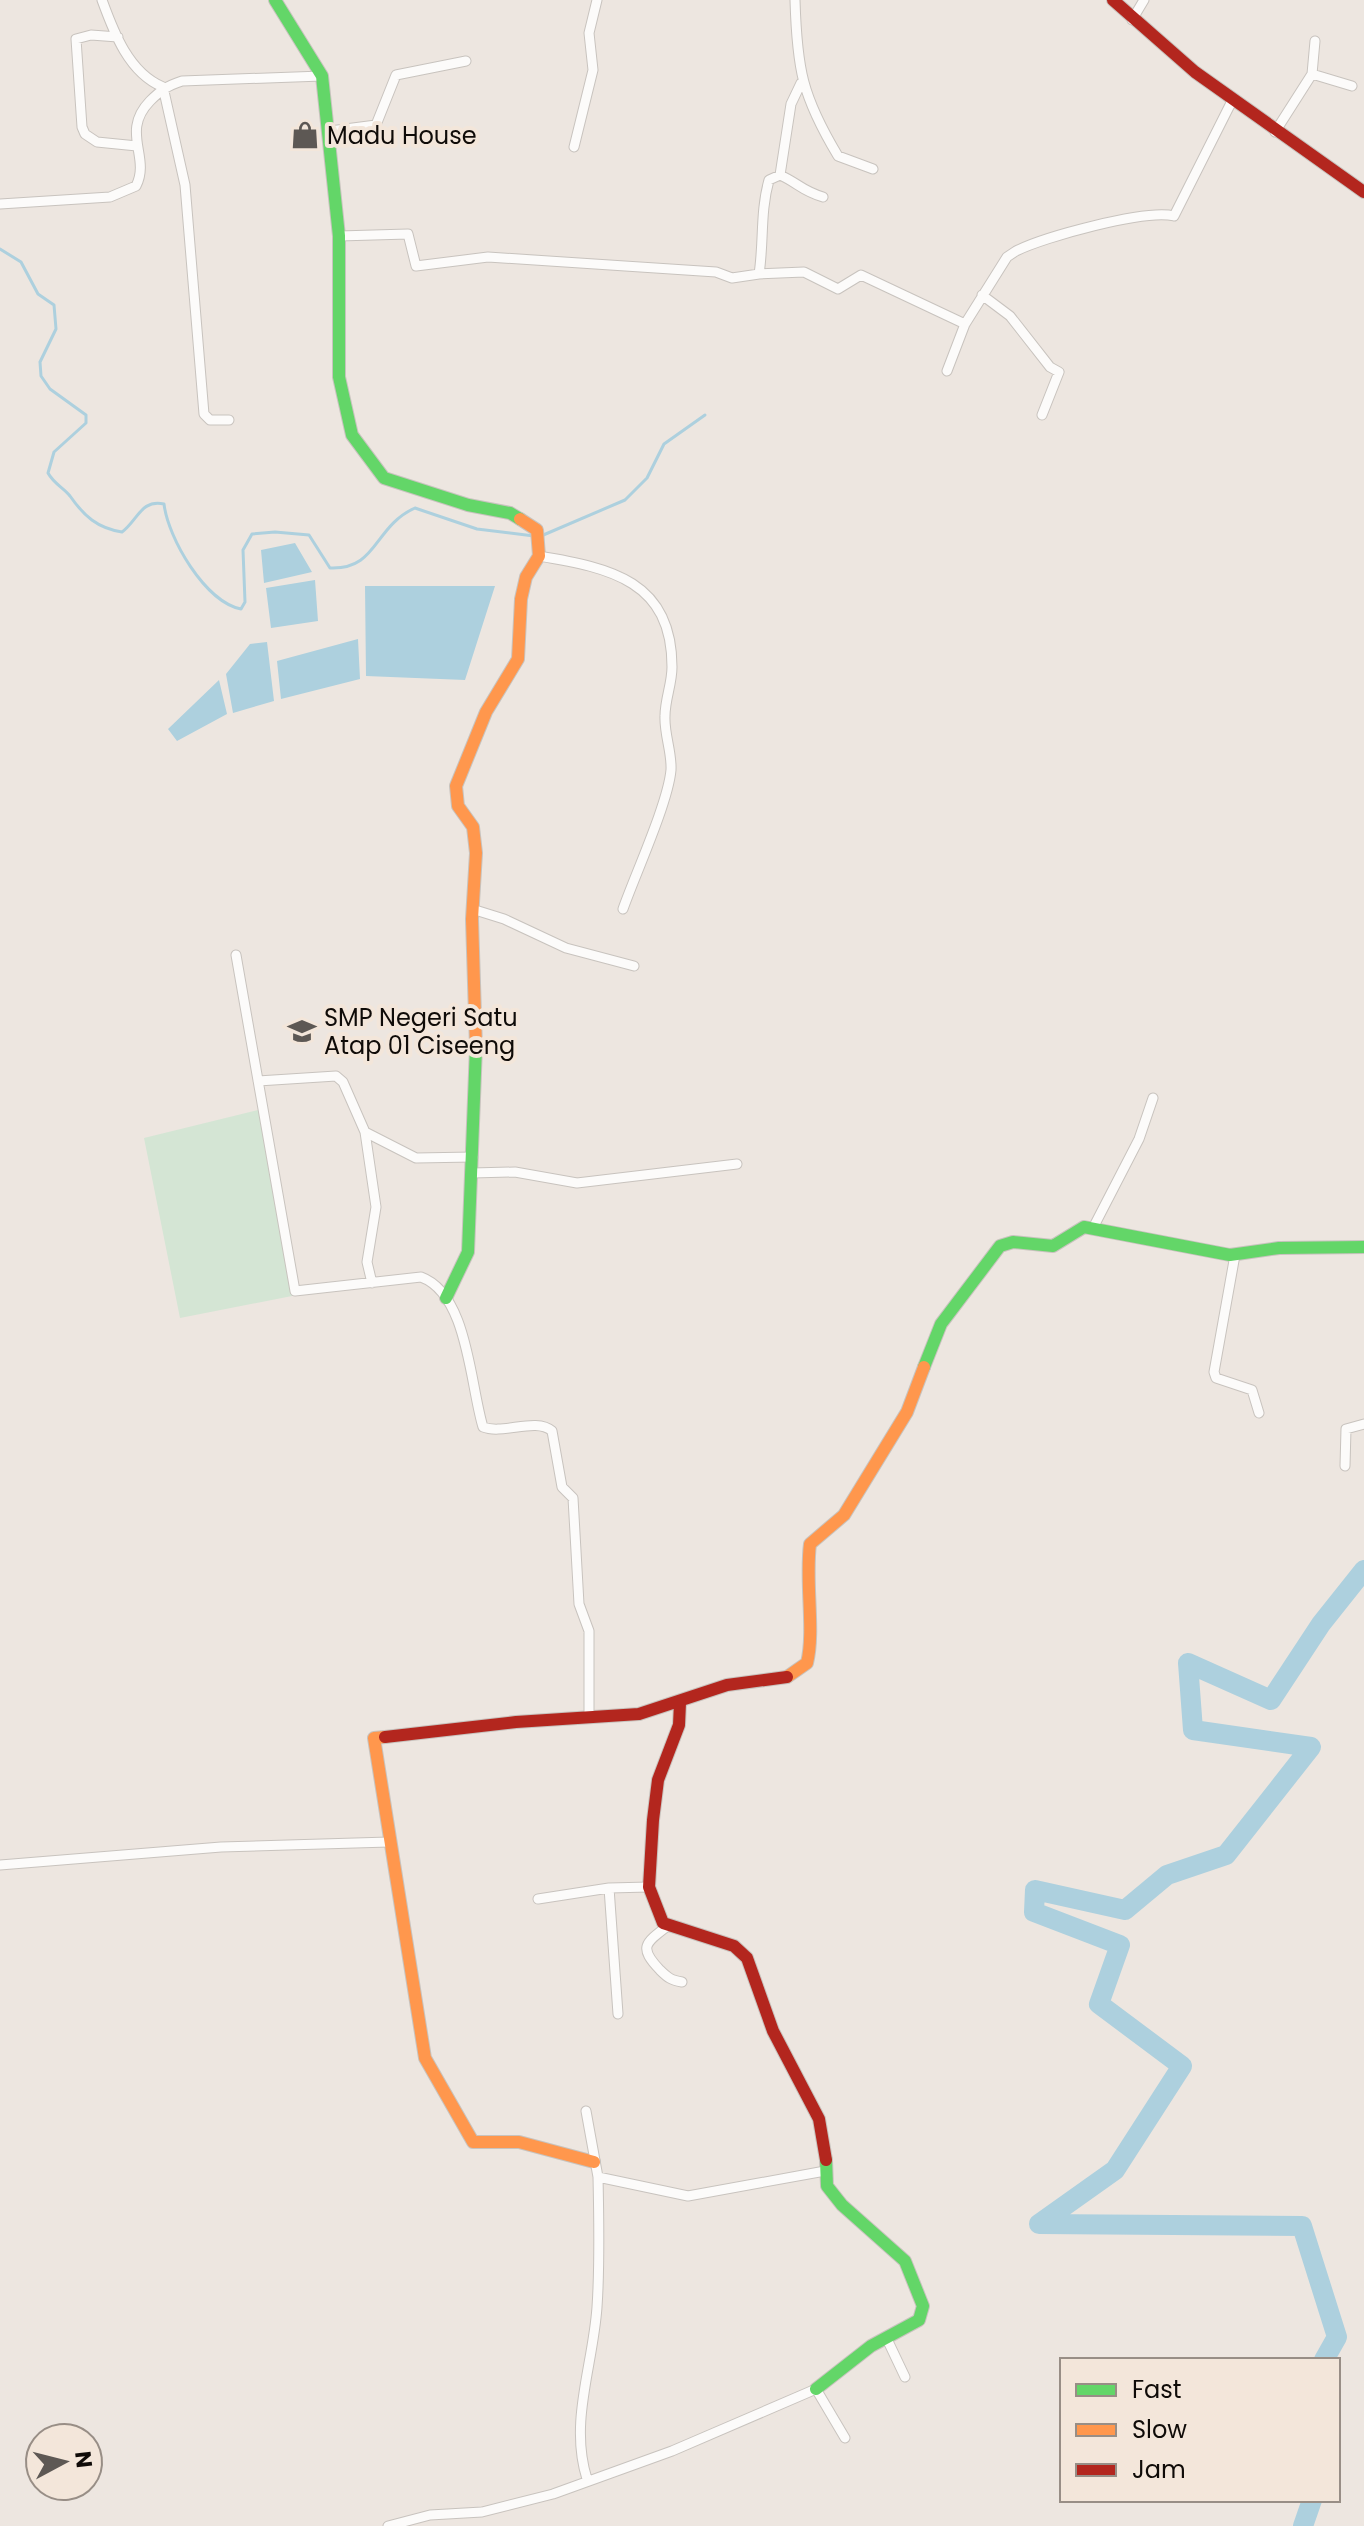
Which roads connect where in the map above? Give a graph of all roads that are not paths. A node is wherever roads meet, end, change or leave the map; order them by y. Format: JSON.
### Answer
{"nodes":[{"id":1,"x":102,"y":0,"type":"edge"},
{"id":2,"x":275,"y":0,"type":"edge"},
{"id":3,"x":597,"y":0,"type":"edge"},
{"id":4,"x":795,"y":0,"type":"edge"},
{"id":5,"x":1113,"y":0,"type":"edge"},
{"id":6,"x":1144,"y":0,"type":"edge"},
{"id":7,"x":1132,"y":20,"type":"junction"},
{"id":8,"x":118,"y":37,"type":"junction"},
{"id":9,"x":1315,"y":41,"type":"dead end"},
{"id":10,"x":466,"y":61,"type":"dead end"},
{"id":11,"x":1312,"y":74,"type":"junction"},
{"id":12,"x":322,"y":76,"type":"junction"},
{"id":13,"x":801,"y":83,"type":"junction"},
{"id":14,"x":1352,"y":86,"type":"dead end"},
{"id":15,"x":163,"y":87,"type":"junction"},
{"id":16,"x":1233,"y":99,"type":"junction"},
{"id":17,"x":330,"y":131,"type":"junction"},
{"id":18,"x":1275,"y":132,"type":"junction"},
{"id":19,"x":137,"y":146,"type":"junction"},
{"id":20,"x":574,"y":147,"type":"dead end"},
{"id":21,"x":873,"y":169,"type":"dead end"},
{"id":22,"x":780,"y":175,"type":"junction"},
{"id":23,"x":1364,"y":192,"type":"edge"},
{"id":24,"x":823,"y":197,"type":"dead end"},
{"id":25,"x":0,"y":204,"type":"edge"},
{"id":26,"x":339,"y":236,"type":"junction"},
{"id":27,"x":759,"y":274,"type":"junction"},
{"id":28,"x":982,"y":295,"type":"junction"},
{"id":29,"x":965,"y":324,"type":"junction"},
{"id":30,"x":947,"y":371,"type":"dead end"},
{"id":31,"x":1042,"y":415,"type":"dead end"},
{"id":32,"x":229,"y":420,"type":"dead end"},
{"id":33,"x":539,"y":554,"type":"junction"},
{"id":34,"x":472,"y":909,"type":"junction"},
{"id":35,"x":623,"y":909,"type":"dead end"},
{"id":36,"x":236,"y":955,"type":"dead end"},
{"id":37,"x":634,"y":966,"type":"dead end"},
{"id":38,"x":258,"y":1081,"type":"junction"},
{"id":39,"x":1153,"y":1098,"type":"dead end"},
{"id":40,"x":365,"y":1132,"type":"junction"},
{"id":41,"x":473,"y":1157,"type":"junction"},
{"id":42,"x":737,"y":1164,"type":"dead end"},
{"id":43,"x":472,"y":1173,"type":"junction"},
{"id":44,"x":1093,"y":1228,"type":"junction"},
{"id":45,"x":1364,"y":1247,"type":"edge"},
{"id":46,"x":1235,"y":1255,"type":"junction"},
{"id":47,"x":372,"y":1283,"type":"junction"},
{"id":48,"x":446,"y":1298,"type":"junction"},
{"id":49,"x":1259,"y":1413,"type":"dead end"},
{"id":50,"x":1364,"y":1424,"type":"edge"},
{"id":51,"x":1345,"y":1466,"type":"dead end"},
{"id":52,"x":680,"y":1703,"type":"junction"},
{"id":53,"x":589,"y":1718,"type":"junction"},
{"id":54,"x":389,"y":1842,"type":"junction"},
{"id":55,"x":0,"y":1865,"type":"edge"},
{"id":56,"x":649,"y":1887,"type":"junction"},
{"id":57,"x":609,"y":1888,"type":"junction"},
{"id":58,"x":538,"y":1899,"type":"dead end"},
{"id":59,"x":669,"y":1925,"type":"junction"},
{"id":60,"x":682,"y":1982,"type":"dead end"},
{"id":61,"x":618,"y":2014,"type":"dead end"},
{"id":62,"x":586,"y":2111,"type":"dead end"},
{"id":63,"x":594,"y":2162,"type":"junction"},
{"id":64,"x":825,"y":2171,"type":"junction"},
{"id":65,"x":598,"y":2177,"type":"junction"},
{"id":66,"x":886,"y":2337,"type":"junction"},
{"id":67,"x":905,"y":2377,"type":"dead end"},
{"id":68,"x":816,"y":2389,"type":"junction"},
{"id":69,"x":845,"y":2438,"type":"dead end"},
{"id":70,"x":587,"y":2479,"type":"junction"},
{"id":71,"x":388,"y":2526,"type":"edge"}],
"edges":[{"from":1,"to":8,"type":"street"},
{"from":2,"to":12,"type":"street"},
{"from":3,"to":20,"type":"street"},
{"from":4,"to":13,"type":"street"},
{"from":5,"to":7,"type":"street"},
{"from":6,"to":7,"type":"street"},
{"from":7,"to":16,"type":"street"},
{"from":8,"to":15,"type":"street"},
{"from":8,"to":19,"type":"street"},
{"from":9,"to":11,"type":"street"},
{"from":10,"to":17,"type":"street"},
{"from":11,"to":14,"type":"street"},
{"from":11,"to":18,"type":"street"},
{"from":12,"to":15,"type":"street"},
{"from":12,"to":17,"type":"street"},
{"from":13,"to":21,"type":"street"},
{"from":13,"to":22,"type":"street"},
{"from":15,"to":19,"type":"street"},
{"from":15,"to":32,"type":"street"},
{"from":16,"to":18,"type":"street"},
{"from":16,"to":28,"type":"street"},
{"from":17,"to":26,"type":"street"},
{"from":18,"to":23,"type":"street"},
{"from":19,"to":25,"type":"street"},
{"from":22,"to":24,"type":"street"},
{"from":22,"to":27,"type":"street"},
{"from":26,"to":27,"type":"street"},
{"from":26,"to":33,"type":"street"},
{"from":27,"to":29,"type":"street"},
{"from":28,"to":29,"type":"street"},
{"from":28,"to":31,"type":"street"},
{"from":29,"to":30,"type":"street"},
{"from":33,"to":34,"type":"street"},
{"from":33,"to":35,"type":"street"},
{"from":34,"to":37,"type":"street"},
{"from":34,"to":41,"type":"street"},
{"from":36,"to":38,"type":"street"},
{"from":38,"to":40,"type":"street"},
{"from":38,"to":47,"type":"street"},
{"from":39,"to":44,"type":"street"},
{"from":40,"to":41,"type":"street"},
{"from":40,"to":47,"type":"street"},
{"from":41,"to":43,"type":"street"},
{"from":42,"to":43,"type":"street"},
{"from":43,"to":48,"type":"street"},
{"from":44,"to":46,"type":"street"},
{"from":44,"to":52,"type":"street"},
{"from":45,"to":46,"type":"street"},
{"from":46,"to":49,"type":"street"},
{"from":47,"to":48,"type":"street"},
{"from":48,"to":53,"type":"street"},
{"from":50,"to":51,"type":"street"},
{"from":52,"to":53,"type":"street"},
{"from":52,"to":56,"type":"street"},
{"from":53,"to":54,"type":"street"},
{"from":54,"to":55,"type":"street"},
{"from":54,"to":63,"type":"street"},
{"from":56,"to":57,"type":"street"},
{"from":56,"to":59,"type":"street"},
{"from":57,"to":58,"type":"street"},
{"from":57,"to":61,"type":"street"},
{"from":59,"to":60,"type":"street"},
{"from":59,"to":64,"type":"street"},
{"from":62,"to":63,"type":"street"},
{"from":63,"to":65,"type":"street"},
{"from":64,"to":65,"type":"street"},
{"from":64,"to":66,"type":"street"},
{"from":65,"to":70,"type":"street"},
{"from":66,"to":67,"type":"street"},
{"from":66,"to":68,"type":"street"},
{"from":68,"to":69,"type":"street"},
{"from":68,"to":70,"type":"street"},
{"from":70,"to":71,"type":"street"}]}
